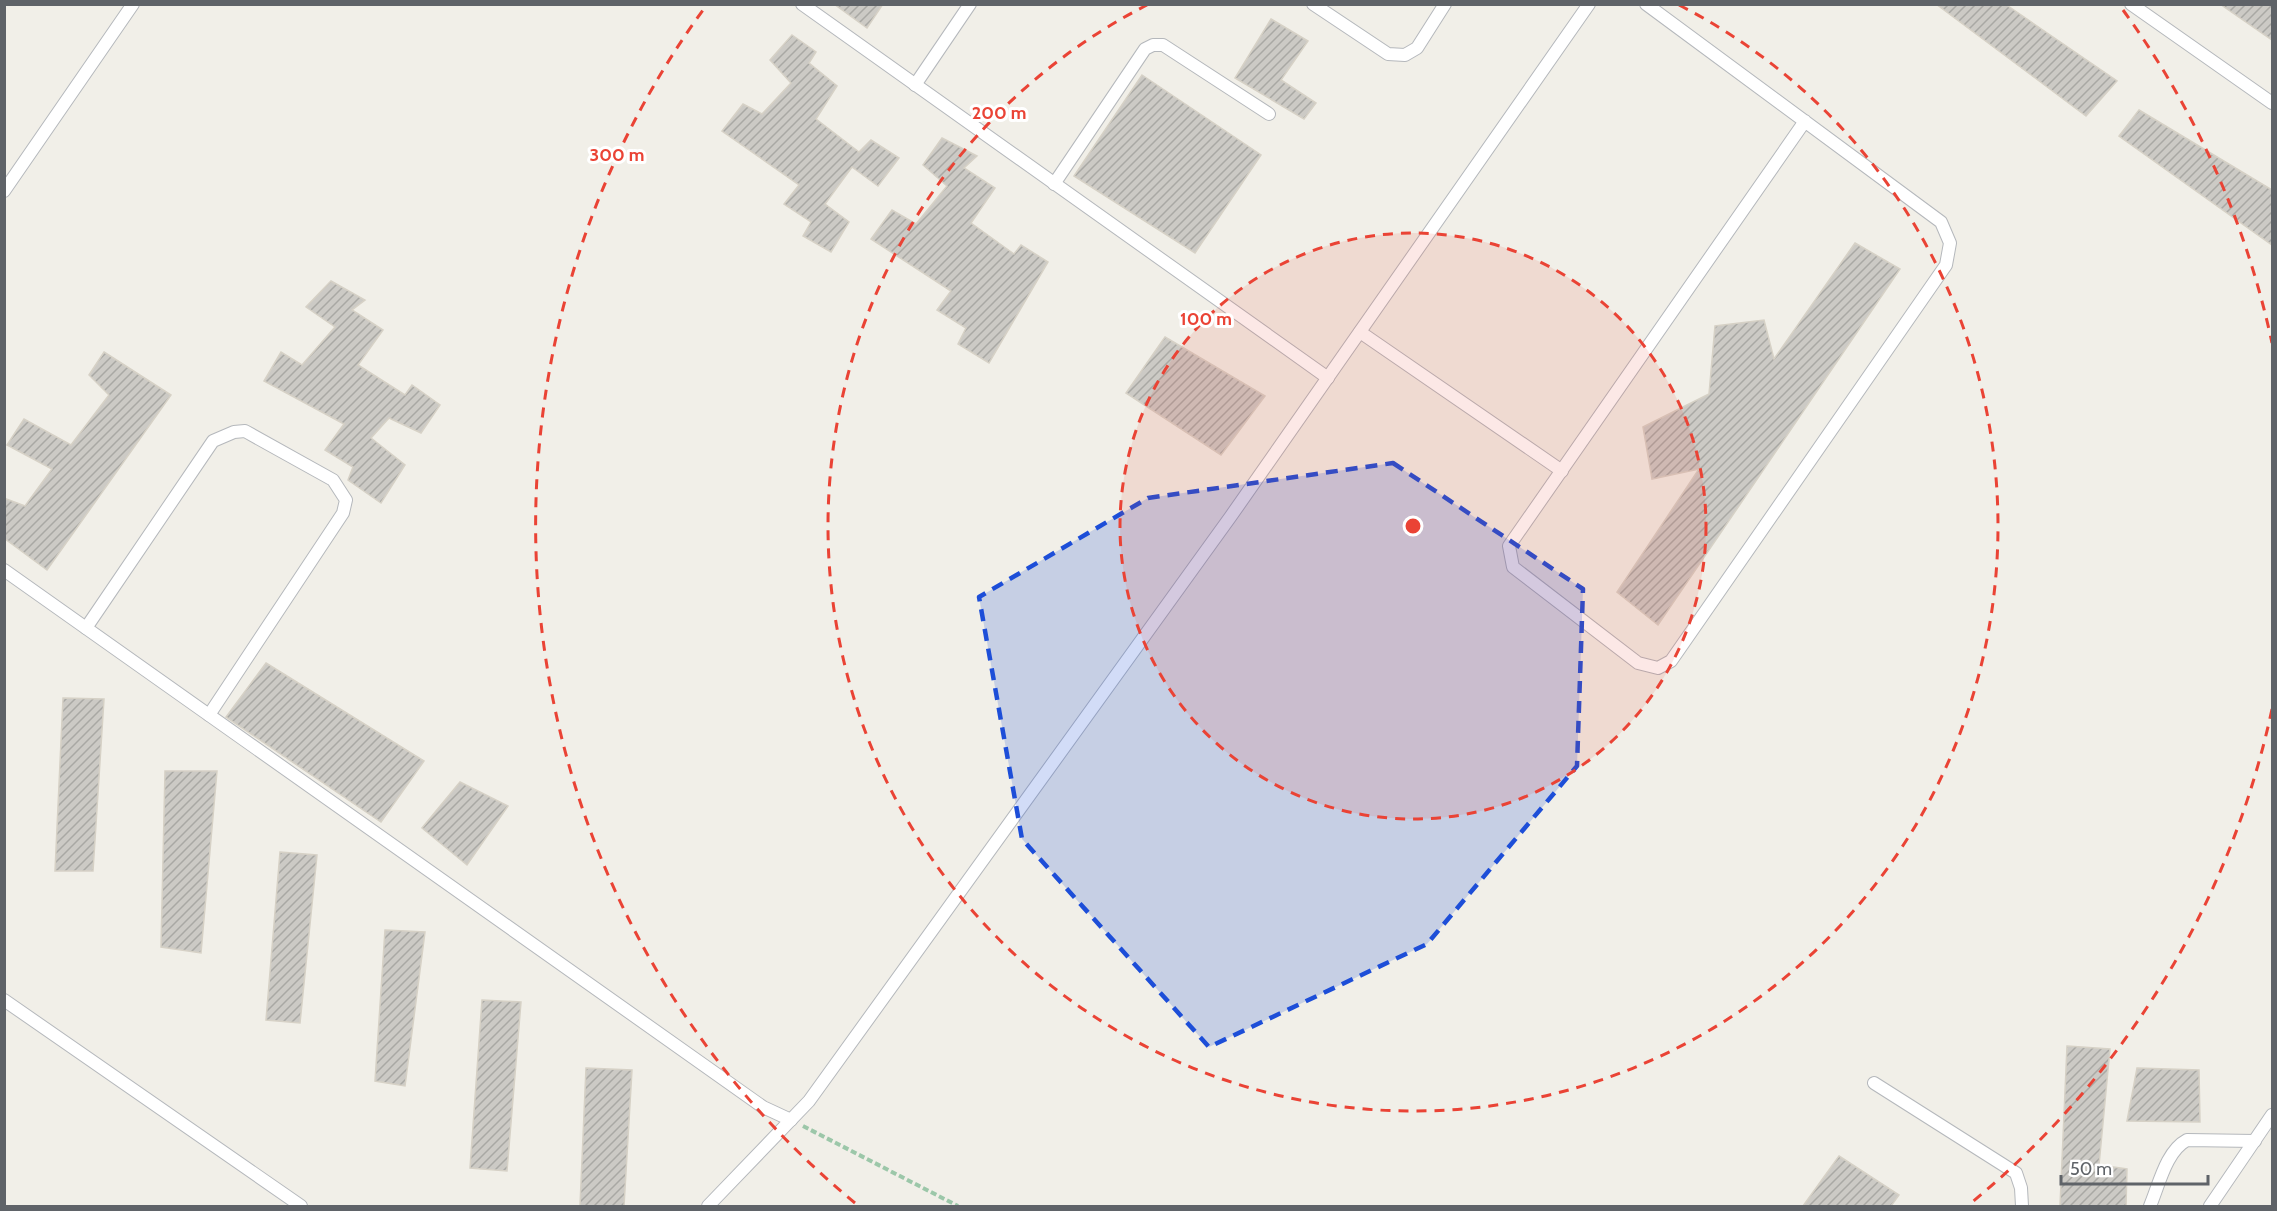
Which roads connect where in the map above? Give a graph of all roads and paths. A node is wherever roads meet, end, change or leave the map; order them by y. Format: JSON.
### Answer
{"nodes":[{"id":1,"x":133,"y":4,"type":"edge"},
{"id":2,"x":802,"y":4,"type":"edge"},
{"id":3,"x":970,"y":4,"type":"edge"},
{"id":4,"x":1313,"y":4,"type":"edge"},
{"id":5,"x":1445,"y":4,"type":"edge"},
{"id":6,"x":1589,"y":4,"type":"edge"},
{"id":7,"x":1646,"y":4,"type":"edge"},
{"id":8,"x":2131,"y":4,"type":"edge"},
{"id":9,"x":915,"y":85,"type":"junction"},
{"id":10,"x":2272,"y":103,"type":"edge"},
{"id":11,"x":1269,"y":114,"type":"dead end"},
{"id":12,"x":1805,"y":121,"type":"junction"},
{"id":13,"x":1054,"y":184,"type":"junction"},
{"id":14,"x":4,"y":191,"type":"edge"},
{"id":15,"x":1360,"y":332,"type":"junction"},
{"id":16,"x":1328,"y":378,"type":"junction"},
{"id":17,"x":1562,"y":471,"type":"junction"},
{"id":18,"x":4,"y":570,"type":"edge"},
{"id":19,"x":86,"y":628,"type":"junction"},
{"id":20,"x":209,"y":715,"type":"junction"},
{"id":21,"x":4,"y":1000,"type":"edge"},
{"id":22,"x":1874,"y":1083,"type":"dead end"},
{"id":23,"x":2272,"y":1115,"type":"edge"},
{"id":24,"x":792,"y":1120,"type":"junction"},
{"id":25,"x":2255,"y":1141,"type":"junction"},
{"id":26,"x":301,"y":1206,"type":"edge"},
{"id":27,"x":708,"y":1206,"type":"edge"},
{"id":28,"x":958,"y":1206,"type":"edge"},
{"id":29,"x":2022,"y":1206,"type":"edge"},
{"id":30,"x":2150,"y":1206,"type":"edge"},
{"id":31,"x":2210,"y":1206,"type":"edge"}],
"edges":[{"from":1,"to":14,"type":"lane"},
{"from":2,"to":9,"type":"lane"},
{"from":3,"to":9,"type":"lane"},
{"from":4,"to":5,"type":"lane"},
{"from":6,"to":15,"type":"lane"},
{"from":7,"to":12,"type":"lane"},
{"from":8,"to":10,"type":"lane"},
{"from":9,"to":13,"type":"lane"},
{"from":11,"to":13,"type":"lane"},
{"from":12,"to":17,"type":"lane"},
{"from":12,"to":17,"type":"lane"},
{"from":13,"to":16,"type":"lane"},
{"from":15,"to":16,"type":"lane"},
{"from":15,"to":17,"type":"lane"},
{"from":16,"to":24,"type":"lane"},
{"from":18,"to":19,"type":"lane"},
{"from":19,"to":20,"type":"lane"},
{"from":19,"to":20,"type":"lane"},
{"from":20,"to":24,"type":"lane"},
{"from":21,"to":26,"type":"lane"},
{"from":22,"to":29,"type":"lane"},
{"from":23,"to":25,"type":"lane"},
{"from":24,"to":27,"type":"lane"},
{"from":24,"to":28,"type":"path"},
{"from":25,"to":30,"type":"lane"},
{"from":25,"to":31,"type":"lane"}]}
